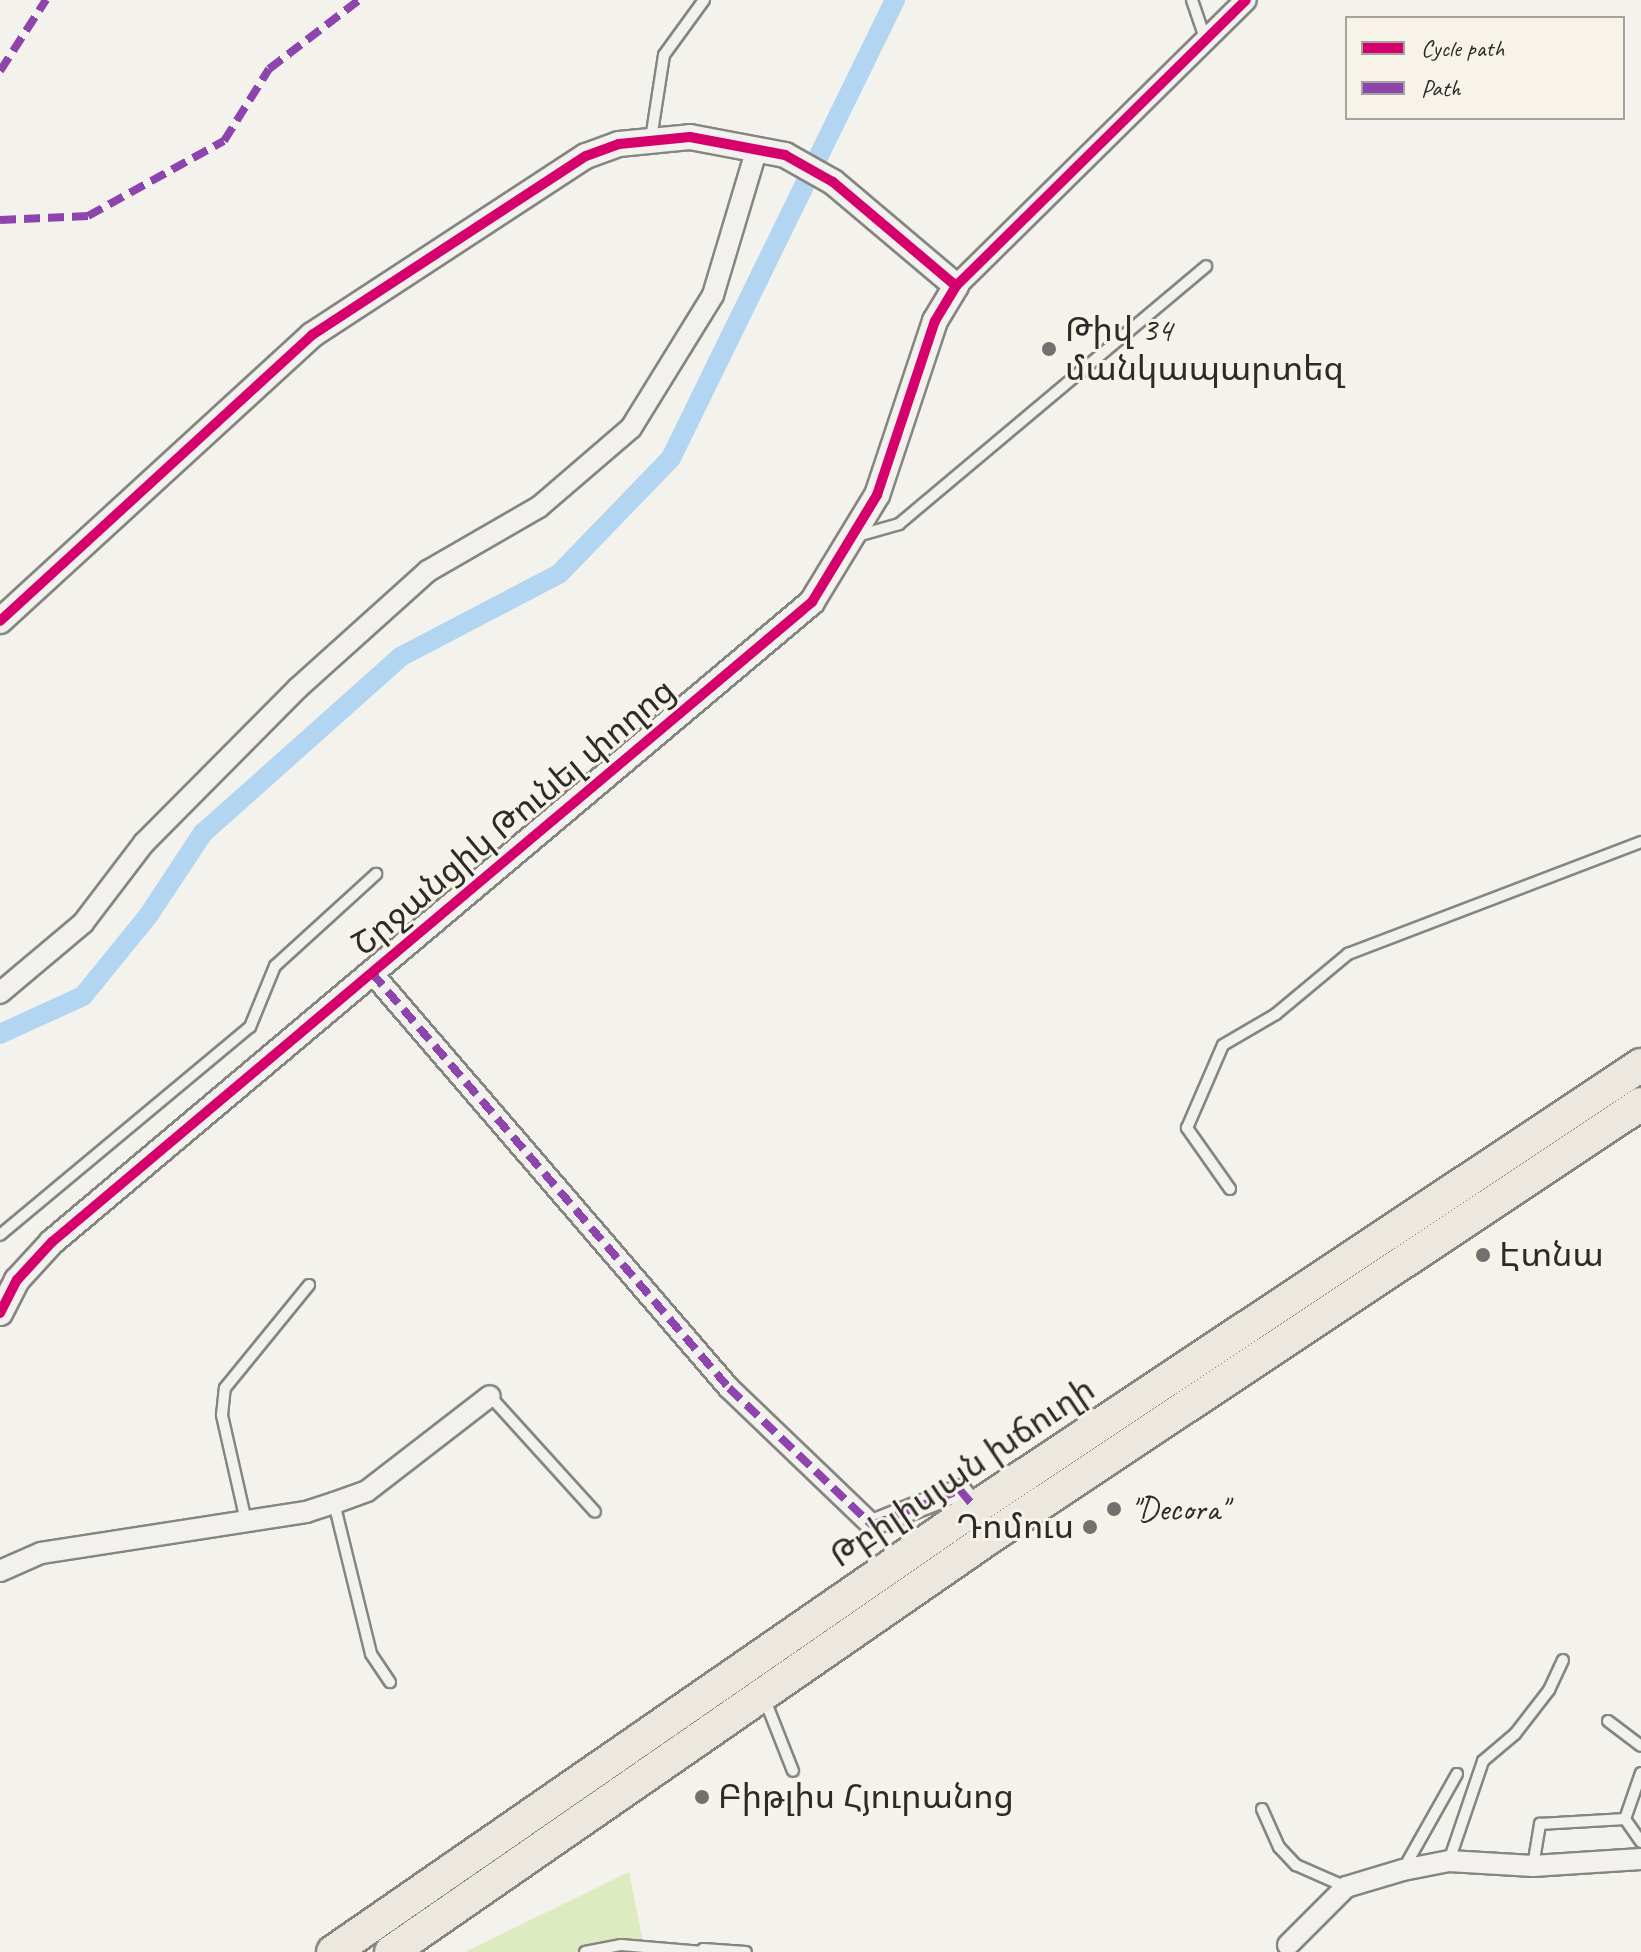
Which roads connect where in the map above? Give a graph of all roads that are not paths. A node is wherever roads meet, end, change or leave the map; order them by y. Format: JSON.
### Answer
{"nodes":[{"id":1,"x":704,"y":0,"type":"edge"},
{"id":2,"x":1192,"y":0,"type":"edge"},
{"id":3,"x":1246,"y":0,"type":"edge"},
{"id":4,"x":1205,"y":38,"type":"junction"},
{"id":5,"x":651,"y":139,"type":"junction"},
{"id":6,"x":757,"y":148,"type":"junction"},
{"id":7,"x":1206,"y":266,"type":"dead end"},
{"id":8,"x":956,"y":286,"type":"junction"},
{"id":9,"x":851,"y":537,"type":"junction"},
{"id":10,"x":0,"y":621,"type":"edge"},
{"id":11,"x":1641,"y":842,"type":"edge"},
{"id":12,"x":376,"y":874,"type":"dead end"},
{"id":13,"x":372,"y":973,"type":"junction"},
{"id":14,"x":0,"y":993,"type":"edge"},
{"id":15,"x":1641,"y":1065,"type":"edge"},
{"id":16,"x":1641,"y":1104,"type":"edge"},
{"id":17,"x":1230,"y":1189,"type":"dead end"},
{"id":18,"x":0,"y":1235,"type":"edge"},
{"id":19,"x":309,"y":1285,"type":"dead end"},
{"id":20,"x":0,"y":1313,"type":"edge"},
{"id":21,"x":490,"y":1396,"type":"joint"},
{"id":22,"x":334,"y":1503,"type":"junction"},
{"id":23,"x":975,"y":1508,"type":"junction"},
{"id":24,"x":595,"y":1512,"type":"dead end"},
{"id":25,"x":246,"y":1521,"type":"junction"},
{"id":26,"x":0,"y":1571,"type":"edge"},
{"id":27,"x":1563,"y":1660,"type":"dead end"},
{"id":28,"x":390,"y":1682,"type":"dead end"},
{"id":29,"x":763,"y":1694,"type":"junction"},
{"id":30,"x":1608,"y":1721,"type":"dead end"},
{"id":31,"x":1641,"y":1746,"type":"edge"},
{"id":32,"x":793,"y":1771,"type":"dead end"},
{"id":33,"x":1641,"y":1773,"type":"edge"},
{"id":34,"x":1457,"y":1774,"type":"dead end"},
{"id":35,"x":1262,"y":1809,"type":"dead end"},
{"id":36,"x":1625,"y":1819,"type":"junction"},
{"id":37,"x":1641,"y":1842,"type":"edge"},
{"id":38,"x":1641,"y":1859,"type":"edge"},
{"id":39,"x":1449,"y":1861,"type":"junction"},
{"id":40,"x":1533,"y":1866,"type":"junction"},
{"id":41,"x":1403,"y":1870,"type":"junction"},
{"id":42,"x":1346,"y":1887,"type":"junction"},
{"id":43,"x":1288,"y":1945,"type":"dead end"},
{"id":44,"x":703,"y":1951,"type":"edge"},
{"id":45,"x":333,"y":1952,"type":"edge"},
{"id":46,"x":391,"y":1952,"type":"edge"},
{"id":47,"x":585,"y":1952,"type":"edge"},
{"id":48,"x":746,"y":1952,"type":"edge"}],
"edges":[{"from":1,"to":5,"type":"lane"},
{"from":2,"to":4,"type":"lane"},
{"from":3,"to":4,"type":"street","name":"Շրջանցիկ Թունել փողոց"},
{"from":4,"to":8,"type":"street","name":"Շրջանցիկ Թունել փողոց"},
{"from":5,"to":6,"type":"street"},
{"from":5,"to":10,"type":"street"},
{"from":6,"to":8,"type":"street"},
{"from":6,"to":14,"type":"street"},
{"from":7,"to":9,"type":"lane"},
{"from":8,"to":9,"type":"street","name":"Շրջանցիկ Թունել փողոց"},
{"from":9,"to":13,"type":"street","name":"Շրջանցիկ Թունել փողոց"},
{"from":11,"to":17,"type":"lane"},
{"from":12,"to":18,"type":"lane"},
{"from":13,"to":20,"type":"street","name":"Շրջանցիկ Թունել փողոց"},
{"from":13,"to":23,"type":"street"},
{"from":15,"to":23,"type":"main road","name":"Թբիլիսյան խճուղի"},
{"from":16,"to":29,"type":"main road","name":"Թբիլիսյան խճուղի"},
{"from":19,"to":25,"type":"lane"},
{"from":21,"to":22,"type":"street"},
{"from":21,"to":24,"type":"lane"},
{"from":22,"to":25,"type":"street"},
{"from":22,"to":28,"type":"lane"},
{"from":23,"to":45,"type":"main road","name":"Թբիլիսյան խճուղի"},
{"from":25,"to":26,"type":"street"},
{"from":27,"to":39,"type":"lane"},
{"from":29,"to":32,"type":"lane"},
{"from":29,"to":46,"type":"main road","name":"Թբիլիսյան խճուղի"},
{"from":30,"to":31,"type":"lane"},
{"from":33,"to":36,"type":"lane"},
{"from":34,"to":41,"type":"lane"},
{"from":35,"to":42,"type":"lane"},
{"from":36,"to":37,"type":"lane"},
{"from":36,"to":40,"type":"lane"},
{"from":38,"to":40,"type":"street"},
{"from":39,"to":40,"type":"street"},
{"from":39,"to":41,"type":"street"},
{"from":41,"to":42,"type":"street"},
{"from":42,"to":43,"type":"street"},
{"from":44,"to":47,"type":"lane"},
{"from":44,"to":48,"type":"lane"}]}
